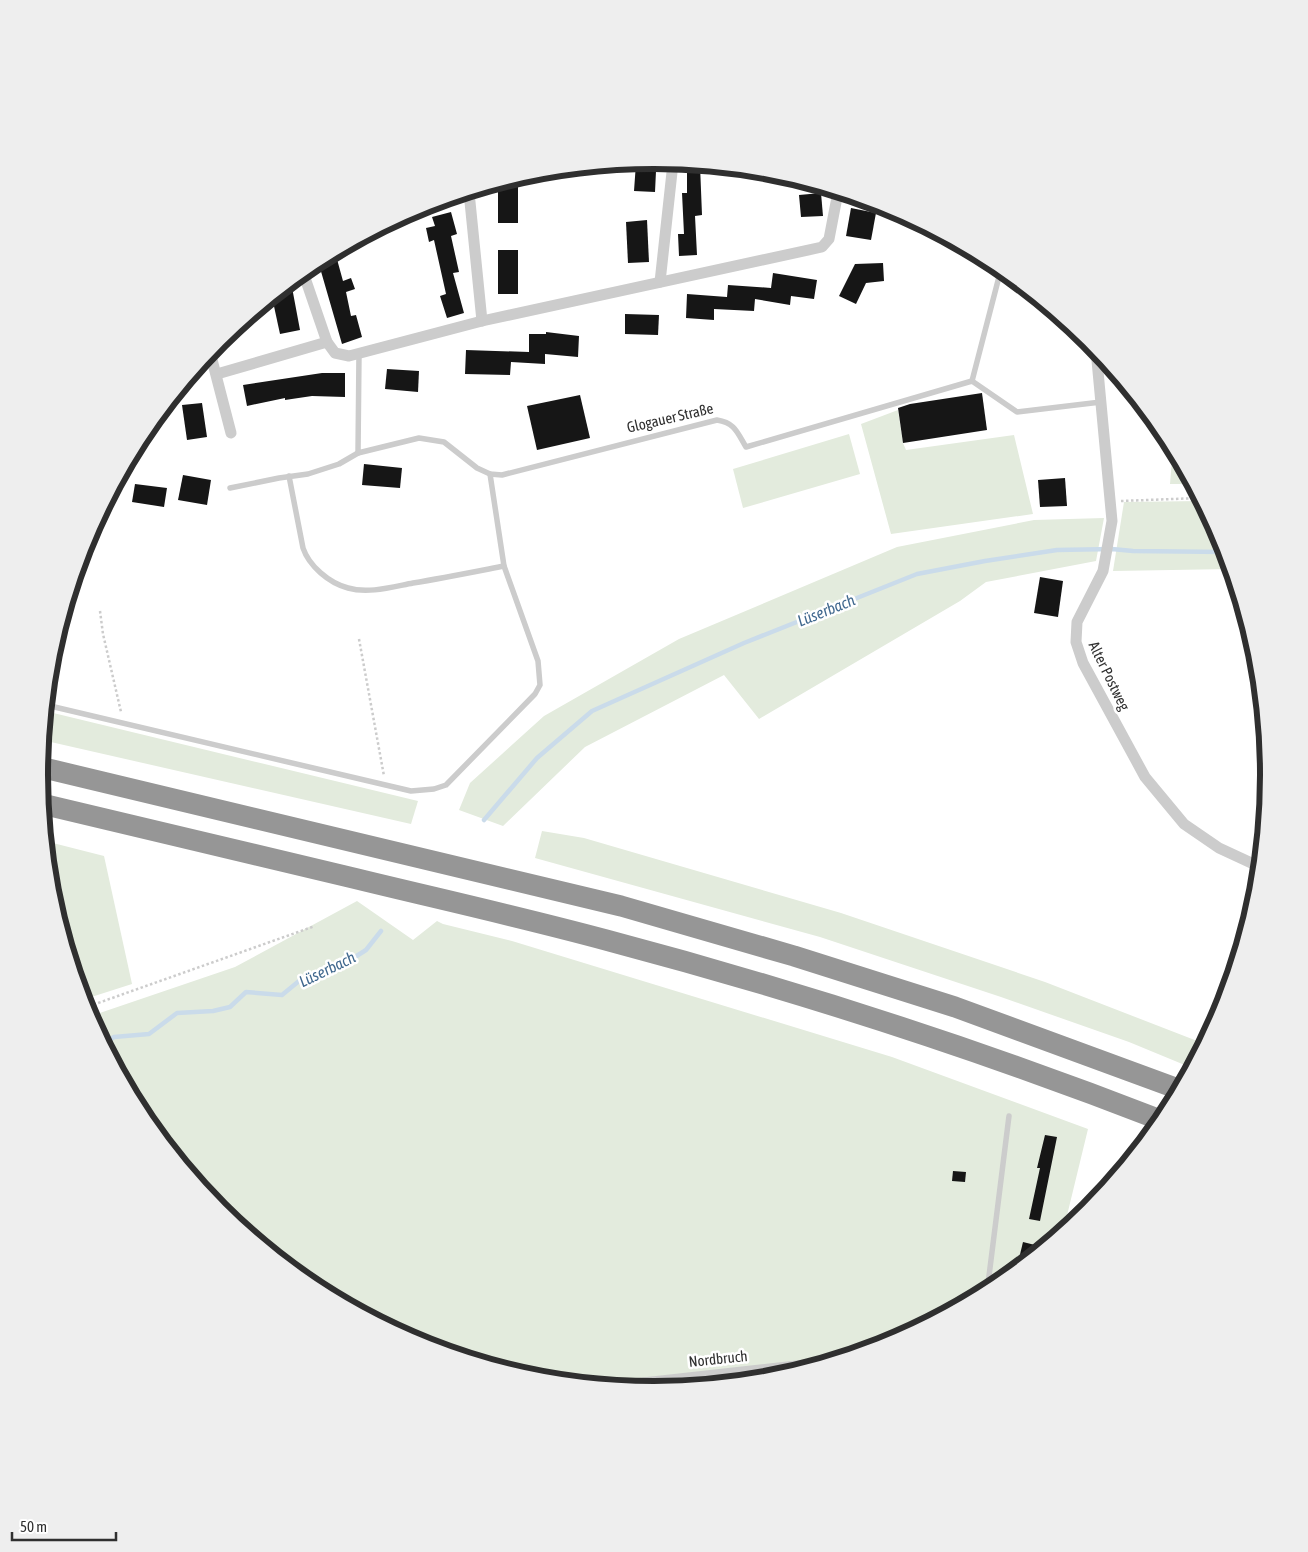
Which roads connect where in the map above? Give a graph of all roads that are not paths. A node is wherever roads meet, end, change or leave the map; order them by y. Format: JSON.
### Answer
{"nodes":[{"id":1,"x":672,"y":170,"type":"edge"},
{"id":2,"x":837,"y":198,"type":"edge"},
{"id":3,"x":469,"y":199,"type":"edge"},
{"id":4,"x":1000,"y":278,"type":"edge"},
{"id":5,"x":306,"y":280,"type":"edge"},
{"id":6,"x":660,"y":282,"type":"junction"},
{"id":7,"x":482,"y":321,"type":"junction"},
{"id":8,"x":327,"y":342,"type":"junction"},
{"id":9,"x":358,"y":354,"type":"junction"},
{"id":10,"x":213,"y":360,"type":"edge"},
{"id":11,"x":1097,"y":362,"type":"edge"},
{"id":12,"x":217,"y":374,"type":"junction"},
{"id":13,"x":972,"y":381,"type":"junction"},
{"id":14,"x":1101,"y":402,"type":"junction"},
{"id":15,"x":232,"y":433,"type":"dead end"},
{"id":16,"x":358,"y":453,"type":"junction"},
{"id":17,"x":490,"y":474,"type":"junction"},
{"id":18,"x":289,"y":476,"type":"junction"},
{"id":19,"x":230,"y":488,"type":"dead end"},
{"id":20,"x":504,"y":566,"type":"junction"},
{"id":21,"x":52,"y":706,"type":"edge"},
{"id":22,"x":48,"y":769,"type":"edge"},
{"id":23,"x":49,"y":806,"type":"edge"},
{"id":24,"x":1254,"y":863,"type":"edge"},
{"id":25,"x":1174,"y":1087,"type":"edge"},
{"id":26,"x":1008,"y":1116,"type":"dead end"},
{"id":27,"x":1155,"y":1118,"type":"edge"},
{"id":28,"x":988,"y":1282,"type":"edge"},
{"id":29,"x":792,"y":1366,"type":"edge"},
{"id":30,"x":652,"y":1382,"type":"edge"}],
"edges":[{"from":1,"to":6,"type":"street"},
{"from":2,"to":6,"type":"street"},
{"from":3,"to":7,"type":"street"},
{"from":4,"to":13,"type":"lane"},
{"from":5,"to":8,"type":"street"},
{"from":6,"to":7,"type":"street"},
{"from":7,"to":9,"type":"street"},
{"from":8,"to":9,"type":"street"},
{"from":8,"to":12,"type":"street"},
{"from":9,"to":16,"type":"lane"},
{"from":10,"to":12,"type":"street"},
{"from":11,"to":14,"type":"street","name":"Alter Postweg"},
{"from":12,"to":15,"type":"street"},
{"from":13,"to":14,"type":"lane"},
{"from":13,"to":17,"type":"lane","name":"Glogauer Straße"},
{"from":14,"to":24,"type":"street","name":"Alter Postweg"},
{"from":16,"to":17,"type":"lane"},
{"from":16,"to":18,"type":"lane"},
{"from":17,"to":20,"type":"lane"},
{"from":18,"to":19,"type":"lane"},
{"from":18,"to":20,"type":"lane"},
{"from":20,"to":21,"type":"lane"},
{"from":22,"to":25,"type":"highway"},
{"from":23,"to":27,"type":"highway"},
{"from":26,"to":28,"type":"lane"},
{"from":29,"to":30,"type":"street","name":"Nordbruch"}]}
